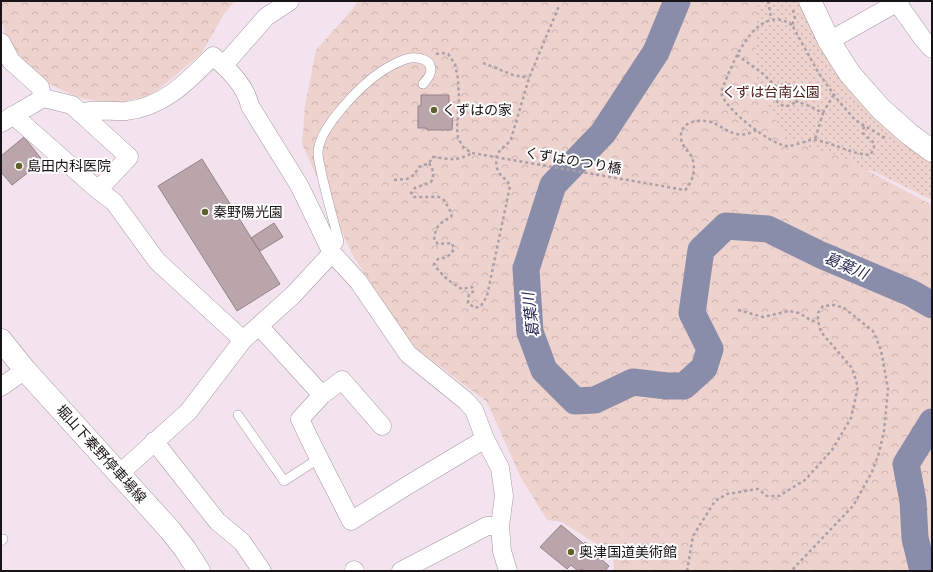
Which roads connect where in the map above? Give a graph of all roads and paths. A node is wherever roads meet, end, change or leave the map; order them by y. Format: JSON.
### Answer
{"nodes":[{"id":1,"x":290,"y":1,"type":"edge"},
{"id":2,"x":768,"y":1,"type":"edge"},
{"id":3,"x":810,"y":1,"type":"edge"},
{"id":4,"x":898,"y":2,"type":"edge"},
{"id":5,"x":559,"y":6,"type":"dead end"},
{"id":6,"x":771,"y":17,"type":"junction"},
{"id":7,"x":792,"y":25,"type":"dead end"},
{"id":8,"x":830,"y":41,"type":"junction"},
{"id":9,"x":1,"y":42,"type":"edge"},
{"id":10,"x":932,"y":49,"type":"edge"},
{"id":11,"x":737,"y":55,"type":"junction"},
{"id":12,"x":427,"y":61,"type":"junction"},
{"id":13,"x":482,"y":63,"type":"dead end"},
{"id":14,"x":224,"y":65,"type":"junction"},
{"id":15,"x":529,"y":78,"type":"junction"},
{"id":16,"x":423,"y":84,"type":"dead end"},
{"id":17,"x":778,"y":88,"type":"junction"},
{"id":18,"x":834,"y":94,"type":"dead end"},
{"id":19,"x":43,"y":98,"type":"junction"},
{"id":20,"x":795,"y":101,"type":"junction"},
{"id":21,"x":80,"y":113,"type":"junction"},
{"id":22,"x":822,"y":113,"type":"junction"},
{"id":23,"x":7,"y":119,"type":"edge"},
{"id":24,"x":864,"y":125,"type":"dead end"},
{"id":25,"x":757,"y":130,"type":"junction"},
{"id":26,"x":815,"y":139,"type":"junction"},
{"id":27,"x":932,"y":151,"type":"edge"},
{"id":28,"x":472,"y":153,"type":"junction"},
{"id":29,"x":497,"y":158,"type":"junction"},
{"id":30,"x":429,"y":163,"type":"junction"},
{"id":31,"x":394,"y":180,"type":"dead end"},
{"id":32,"x":98,"y":190,"type":"junction"},
{"id":33,"x":332,"y":253,"type":"junction"},
{"id":34,"x":738,"y":310,"type":"dead end"},
{"id":35,"x":818,"y":321,"type":"junction"},
{"id":36,"x":259,"y":326,"type":"junction"},
{"id":37,"x":1,"y":340,"type":"edge"},
{"id":38,"x":243,"y":340,"type":"junction"},
{"id":39,"x":26,"y":370,"type":"junction"},
{"id":40,"x":1,"y":387,"type":"edge"},
{"id":41,"x":322,"y":395,"type":"junction"},
{"id":42,"x":238,"y":415,"type":"dead end"},
{"id":43,"x":382,"y":426,"type":"dead end"},
{"id":44,"x":485,"y":439,"type":"junction"},
{"id":45,"x":154,"y":441,"type":"junction"},
{"id":46,"x":318,"y":459,"type":"junction"},
{"id":47,"x":119,"y":474,"type":"junction"},
{"id":48,"x":500,"y":526,"type":"junction"},
{"id":49,"x":199,"y":571,"type":"edge"},
{"id":50,"x":262,"y":571,"type":"edge"},
{"id":51,"x":401,"y":571,"type":"edge"},
{"id":52,"x":508,"y":571,"type":"edge"},
{"id":53,"x":687,"y":571,"type":"edge"},
{"id":54,"x":793,"y":571,"type":"edge"}],
"edges":[{"from":1,"to":14,"type":"street"},
{"from":2,"to":6,"type":"path"},
{"from":3,"to":8,"type":"main road"},
{"from":4,"to":8,"type":"street"},
{"from":4,"to":10,"type":"street"},
{"from":5,"to":15,"type":"path"},
{"from":6,"to":7,"type":"path"},
{"from":6,"to":11,"type":"path"},
{"from":8,"to":27,"type":"main road"},
{"from":9,"to":19,"type":"street"},
{"from":11,"to":17,"type":"path"},
{"from":11,"to":25,"type":"path"},
{"from":12,"to":16,"type":"lane"},
{"from":12,"to":28,"type":"path"},
{"from":12,"to":33,"type":"lane"},
{"from":13,"to":15,"type":"path"},
{"from":14,"to":21,"type":"street"},
{"from":14,"to":33,"type":"street"},
{"from":15,"to":29,"type":"path"},
{"from":17,"to":20,"type":"path"},
{"from":17,"to":20,"type":"path"},
{"from":18,"to":22,"type":"path"},
{"from":19,"to":21,"type":"street"},
{"from":19,"to":23,"type":"street"},
{"from":20,"to":22,"type":"path"},
{"from":21,"to":32,"type":"street"},
{"from":22,"to":26,"type":"path"},
{"from":23,"to":32,"type":"street"},
{"from":24,"to":26,"type":"path"},
{"from":25,"to":26,"type":"path"},
{"from":25,"to":29,"type":"path","name":"くずはのつり橋"},
{"from":28,"to":29,"type":"path","name":"くずはのつり橋"},
{"from":28,"to":30,"type":"path"},
{"from":29,"to":30,"type":"path"},
{"from":30,"to":31,"type":"path"},
{"from":32,"to":38,"type":"street"},
{"from":33,"to":36,"type":"street"},
{"from":33,"to":44,"type":"street"},
{"from":34,"to":35,"type":"path"},
{"from":35,"to":53,"type":"path"},
{"from":35,"to":54,"type":"path"},
{"from":36,"to":38,"type":"street"},
{"from":36,"to":41,"type":"street"},
{"from":37,"to":39,"type":"main road","name":"堀山下秦野停車場線"},
{"from":38,"to":45,"type":"street"},
{"from":39,"to":40,"type":"street"},
{"from":39,"to":47,"type":"main road","name":"堀山下秦野停車場線"},
{"from":41,"to":43,"type":"street"},
{"from":41,"to":46,"type":"street"},
{"from":42,"to":46,"type":"lane"},
{"from":44,"to":46,"type":"street"},
{"from":44,"to":48,"type":"street"},
{"from":45,"to":47,"type":"street"},
{"from":45,"to":50,"type":"street"},
{"from":47,"to":49,"type":"main road","name":"堀山下秦野停車場線"},
{"from":48,"to":51,"type":"street"},
{"from":48,"to":52,"type":"street"}]}
